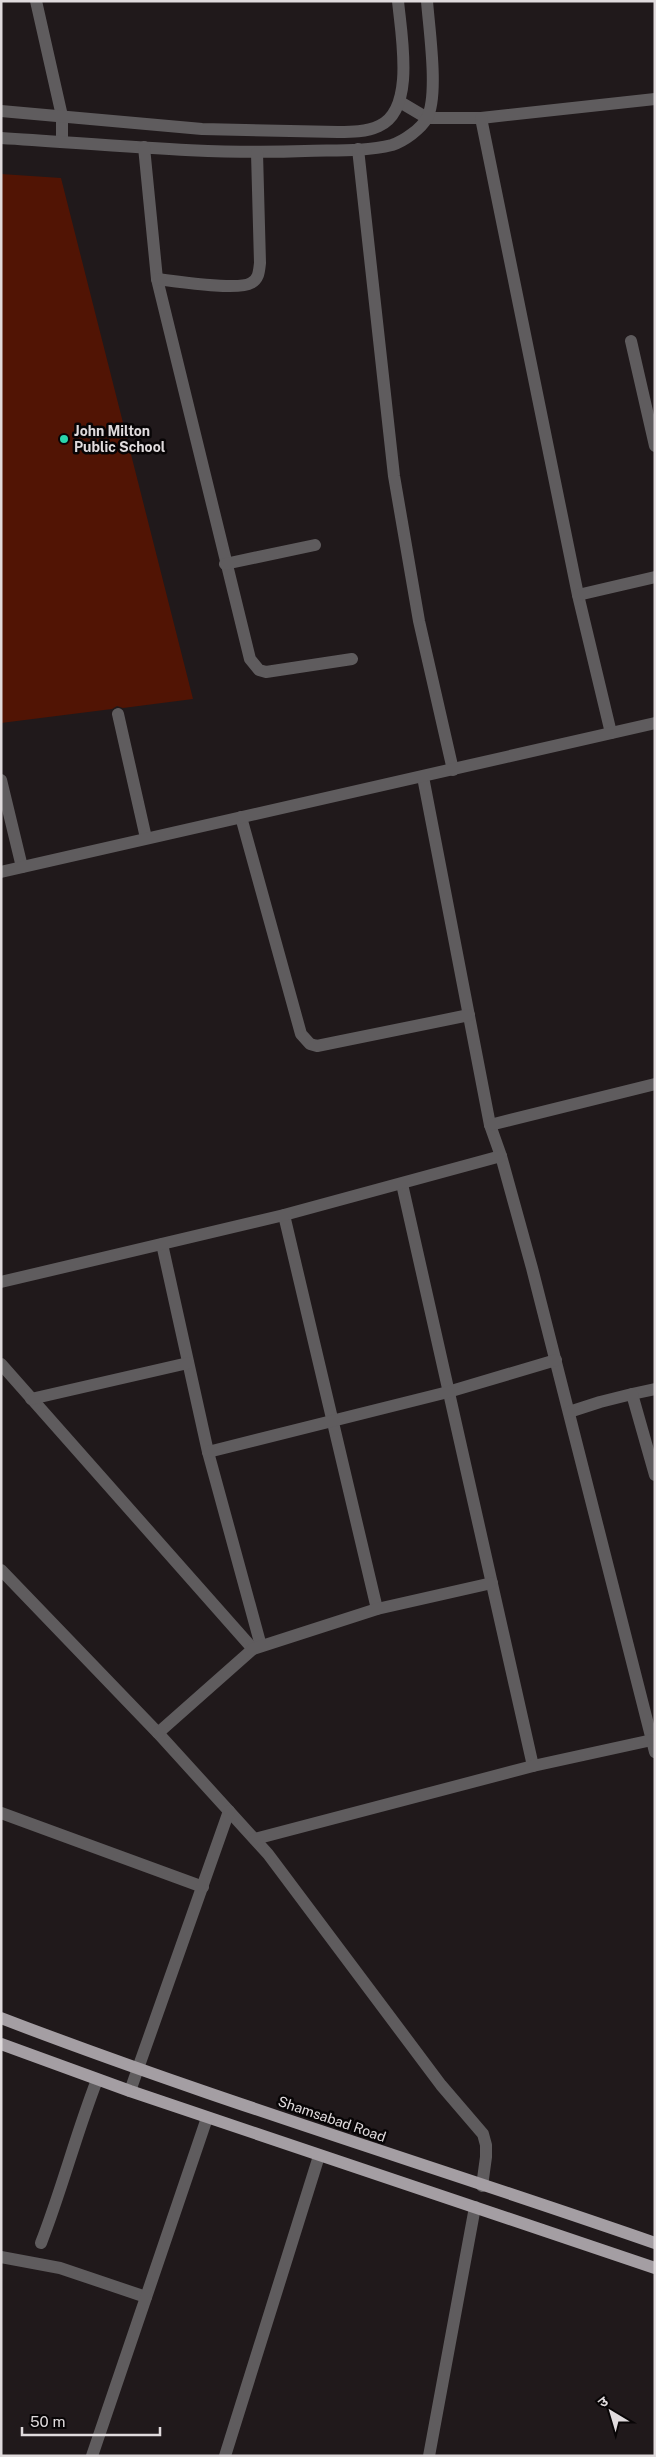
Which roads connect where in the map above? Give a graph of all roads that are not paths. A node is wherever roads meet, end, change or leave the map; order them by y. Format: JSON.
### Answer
{"nodes":[{"id":1,"x":36,"y":1,"type":"edge"},
{"id":2,"x":398,"y":1,"type":"edge"},
{"id":3,"x":427,"y":1,"type":"edge"},
{"id":4,"x":655,"y":99,"type":"edge"},
{"id":5,"x":400,"y":102,"type":"junction"},
{"id":6,"x":1,"y":111,"type":"edge"},
{"id":7,"x":62,"y":116,"type":"junction"},
{"id":8,"x":427,"y":118,"type":"junction"},
{"id":9,"x":481,"y":118,"type":"junction"},
{"id":10,"x":1,"y":138,"type":"edge"},
{"id":11,"x":62,"y":142,"type":"junction"},
{"id":12,"x":144,"y":147,"type":"junction"},
{"id":13,"x":358,"y":150,"type":"junction"},
{"id":14,"x":257,"y":153,"type":"junction"},
{"id":15,"x":157,"y":279,"type":"junction"},
{"id":16,"x":631,"y":341,"type":"dead end"},
{"id":17,"x":655,"y":446,"type":"edge"},
{"id":18,"x":316,"y":545,"type":"dead end"},
{"id":19,"x":225,"y":564,"type":"junction"},
{"id":20,"x":655,"y":577,"type":"edge"},
{"id":21,"x":578,"y":595,"type":"junction"},
{"id":22,"x":352,"y":659,"type":"dead end"},
{"id":23,"x":118,"y":714,"type":"dead end"},
{"id":24,"x":655,"y":723,"type":"edge"},
{"id":25,"x":611,"y":733,"type":"junction"},
{"id":26,"x":453,"y":770,"type":"junction"},
{"id":27,"x":423,"y":777,"type":"junction"},
{"id":28,"x":1,"y":780,"type":"edge"},
{"id":29,"x":241,"y":817,"type":"junction"},
{"id":30,"x":146,"y":838,"type":"junction"},
{"id":31,"x":22,"y":867,"type":"junction"},
{"id":32,"x":1,"y":872,"type":"edge"},
{"id":33,"x":469,"y":1015,"type":"junction"},
{"id":34,"x":655,"y":1084,"type":"edge"},
{"id":35,"x":490,"y":1126,"type":"junction"},
{"id":36,"x":501,"y":1156,"type":"junction"},
{"id":37,"x":402,"y":1184,"type":"junction"},
{"id":38,"x":284,"y":1215,"type":"junction"},
{"id":39,"x":162,"y":1244,"type":"junction"},
{"id":40,"x":1,"y":1282,"type":"edge"},
{"id":41,"x":556,"y":1360,"type":"junction"},
{"id":42,"x":188,"y":1363,"type":"junction"},
{"id":43,"x":1,"y":1364,"type":"edge"},
{"id":44,"x":655,"y":1389,"type":"edge"},
{"id":45,"x":448,"y":1392,"type":"junction"},
{"id":46,"x":632,"y":1394,"type":"junction"},
{"id":47,"x":31,"y":1399,"type":"junction"},
{"id":48,"x":569,"y":1412,"type":"junction"},
{"id":49,"x":331,"y":1420,"type":"junction"},
{"id":50,"x":208,"y":1452,"type":"junction"},
{"id":51,"x":655,"y":1475,"type":"edge"},
{"id":52,"x":1,"y":1570,"type":"edge"},
{"id":53,"x":492,"y":1583,"type":"junction"},
{"id":54,"x":377,"y":1609,"type":"junction"},
{"id":55,"x":257,"y":1648,"type":"junction"},
{"id":56,"x":158,"y":1732,"type":"junction"},
{"id":57,"x":653,"y":1746,"type":"edge"},
{"id":58,"x":533,"y":1766,"type":"junction"},
{"id":59,"x":229,"y":1811,"type":"junction"},
{"id":60,"x":1,"y":1813,"type":"edge"},
{"id":61,"x":255,"y":1839,"type":"junction"},
{"id":62,"x":203,"y":1887,"type":"junction"},
{"id":63,"x":1,"y":2018,"type":"edge"},
{"id":64,"x":1,"y":2044,"type":"edge"},
{"id":65,"x":136,"y":2068,"type":"junction"},
{"id":66,"x":97,"y":2080,"type":"junction"},
{"id":67,"x":130,"y":2091,"type":"junction"},
{"id":68,"x":207,"y":2118,"type":"junction"},
{"id":69,"x":319,"y":2156,"type":"junction"},
{"id":70,"x":482,"y":2186,"type":"junction"},
{"id":71,"x":475,"y":2207,"type":"junction"},
{"id":72,"x":41,"y":2243,"type":"dead end"},
{"id":73,"x":655,"y":2243,"type":"edge"},
{"id":74,"x":1,"y":2257,"type":"edge"},
{"id":75,"x":655,"y":2268,"type":"edge"},
{"id":76,"x":146,"y":2297,"type":"junction"},
{"id":77,"x":92,"y":2456,"type":"edge"},
{"id":78,"x":225,"y":2456,"type":"edge"},
{"id":79,"x":429,"y":2456,"type":"edge"}],
"edges":[{"from":1,"to":7,"type":"street"},
{"from":2,"to":5,"type":"street"},
{"from":3,"to":8,"type":"street"},
{"from":4,"to":9,"type":"street"},
{"from":5,"to":7,"type":"street"},
{"from":5,"to":8,"type":"street"},
{"from":6,"to":7,"type":"street"},
{"from":7,"to":11,"type":"street"},
{"from":8,"to":9,"type":"street"},
{"from":8,"to":13,"type":"street"},
{"from":9,"to":21,"type":"street"},
{"from":10,"to":11,"type":"street"},
{"from":11,"to":12,"type":"street"},
{"from":12,"to":14,"type":"street"},
{"from":12,"to":15,"type":"street"},
{"from":13,"to":14,"type":"street"},
{"from":13,"to":26,"type":"street"},
{"from":14,"to":15,"type":"street"},
{"from":15,"to":19,"type":"street"},
{"from":16,"to":17,"type":"street"},
{"from":18,"to":19,"type":"street"},
{"from":19,"to":22,"type":"street"},
{"from":20,"to":21,"type":"street"},
{"from":21,"to":25,"type":"street"},
{"from":23,"to":30,"type":"street"},
{"from":24,"to":25,"type":"street"},
{"from":25,"to":26,"type":"street"},
{"from":26,"to":27,"type":"street"},
{"from":27,"to":29,"type":"street"},
{"from":27,"to":33,"type":"street"},
{"from":28,"to":31,"type":"street"},
{"from":29,"to":30,"type":"street"},
{"from":29,"to":33,"type":"street"},
{"from":30,"to":31,"type":"street"},
{"from":31,"to":32,"type":"street"},
{"from":33,"to":35,"type":"street"},
{"from":34,"to":35,"type":"street"},
{"from":35,"to":36,"type":"street"},
{"from":36,"to":37,"type":"street"},
{"from":36,"to":41,"type":"street"},
{"from":37,"to":38,"type":"street"},
{"from":37,"to":45,"type":"street"},
{"from":38,"to":39,"type":"street"},
{"from":38,"to":49,"type":"street"},
{"from":39,"to":40,"type":"street"},
{"from":39,"to":42,"type":"street"},
{"from":41,"to":45,"type":"street"},
{"from":41,"to":48,"type":"street"},
{"from":42,"to":47,"type":"street"},
{"from":42,"to":50,"type":"street"},
{"from":43,"to":47,"type":"street"},
{"from":44,"to":46,"type":"street"},
{"from":45,"to":49,"type":"street"},
{"from":45,"to":53,"type":"street"},
{"from":46,"to":48,"type":"street"},
{"from":46,"to":51,"type":"street"},
{"from":47,"to":55,"type":"street"},
{"from":48,"to":57,"type":"street"},
{"from":49,"to":50,"type":"street"},
{"from":49,"to":54,"type":"street"},
{"from":50,"to":55,"type":"street"},
{"from":52,"to":56,"type":"street"},
{"from":53,"to":54,"type":"street"},
{"from":53,"to":58,"type":"street"},
{"from":54,"to":55,"type":"street"},
{"from":55,"to":56,"type":"street"},
{"from":56,"to":59,"type":"street"},
{"from":57,"to":58,"type":"street"},
{"from":58,"to":61,"type":"street"},
{"from":59,"to":61,"type":"street"},
{"from":59,"to":62,"type":"street"},
{"from":60,"to":62,"type":"street"},
{"from":61,"to":70,"type":"street"},
{"from":62,"to":65,"type":"street"},
{"from":63,"to":65,"type":"main road","name":"Shamsabad Road"},
{"from":64,"to":66,"type":"main road"},
{"from":65,"to":67,"type":"street"},
{"from":65,"to":70,"type":"main road","name":"Shamsabad Road"},
{"from":66,"to":67,"type":"main road"},
{"from":66,"to":72,"type":"street"},
{"from":67,"to":68,"type":"main road"},
{"from":68,"to":69,"type":"main road"},
{"from":68,"to":76,"type":"street"},
{"from":69,"to":71,"type":"main road"},
{"from":69,"to":78,"type":"street"},
{"from":70,"to":73,"type":"main road","name":"Shamsabad Road"},
{"from":71,"to":75,"type":"main road"},
{"from":71,"to":79,"type":"street"},
{"from":74,"to":76,"type":"street"},
{"from":76,"to":77,"type":"street"}]}
